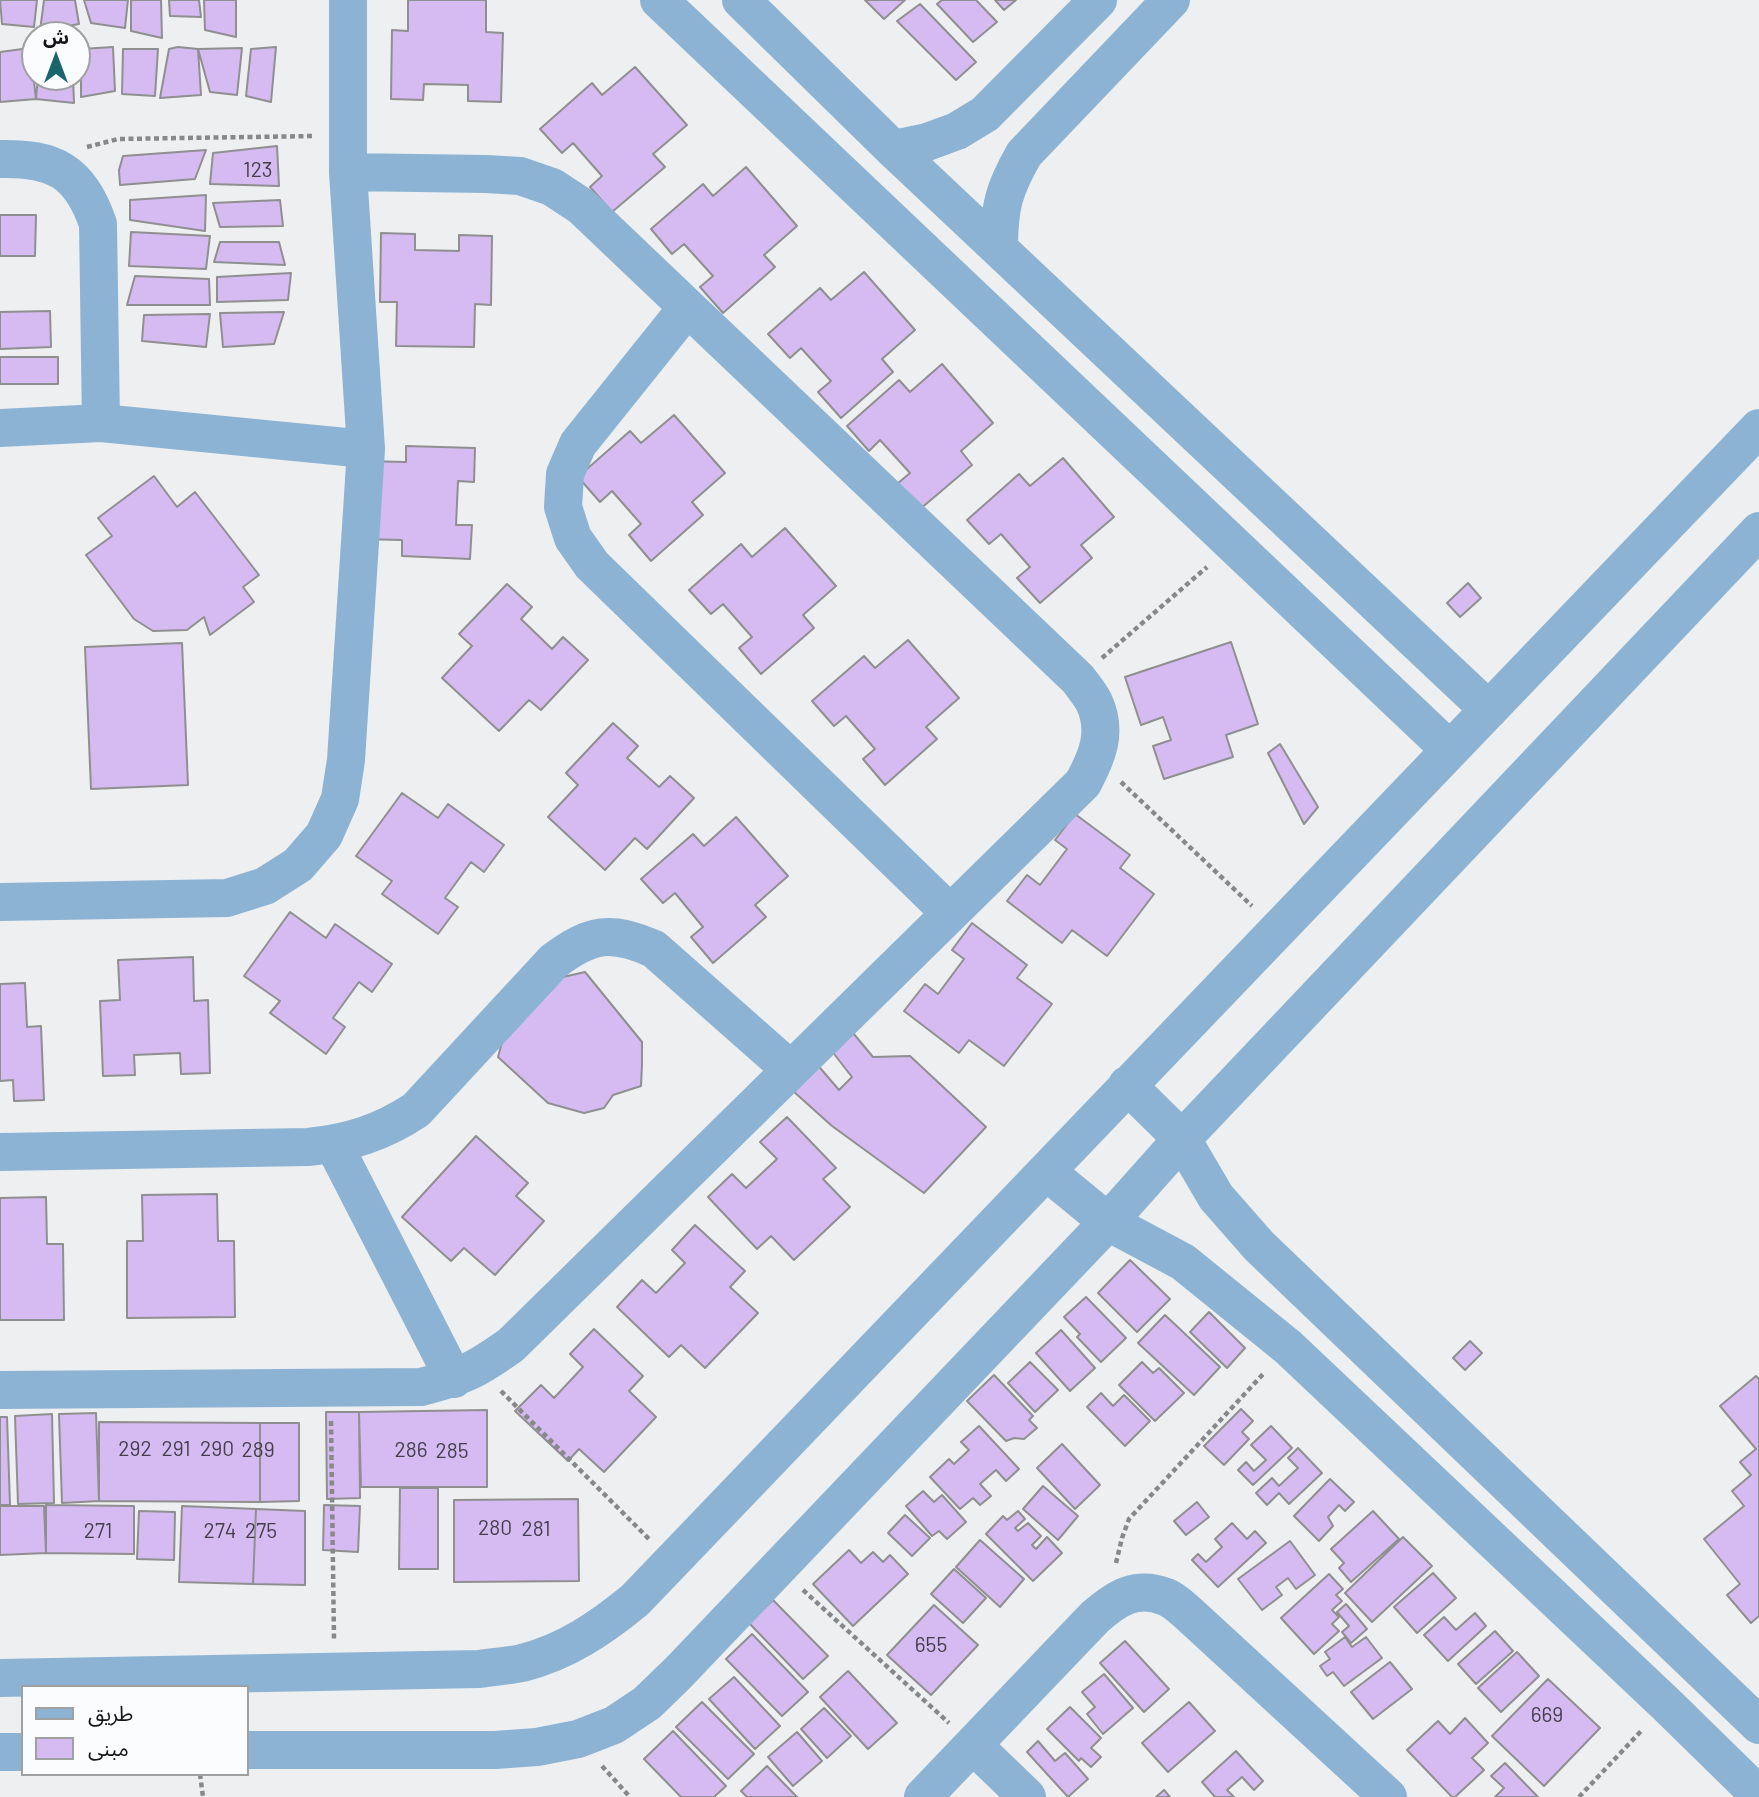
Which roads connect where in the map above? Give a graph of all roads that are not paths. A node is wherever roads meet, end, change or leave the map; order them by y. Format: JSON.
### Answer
{"nodes":[{"id":1,"x":348,"y":0,"type":"edge"},
{"id":2,"x":659,"y":0,"type":"edge"},
{"id":3,"x":1098,"y":0,"type":"edge"},
{"id":4,"x":1171,"y":0,"type":"edge"},
{"id":5,"x":757,"y":5,"type":"edge"},
{"id":6,"x":893,"y":149,"type":"junction"},
{"id":7,"x":348,"y":154,"type":"junction"},
{"id":8,"x":0,"y":159,"type":"edge"},
{"id":9,"x":999,"y":247,"type":"junction"},
{"id":10,"x":687,"y":308,"type":"junction"},
{"id":11,"x":1153,"y":393,"type":"junction"},
{"id":12,"x":101,"y":423,"type":"junction"},
{"id":13,"x":0,"y":428,"type":"edge"},
{"id":14,"x":1759,"y":428,"type":"edge"},
{"id":15,"x":1114,"y":431,"type":"junction"},
{"id":16,"x":366,"y":449,"type":"junction"},
{"id":17,"x":1759,"y":531,"type":"edge"},
{"id":18,"x":1489,"y":710,"type":"junction"},
{"id":19,"x":1450,"y":751,"type":"junction"},
{"id":20,"x":0,"y":902,"type":"edge"},
{"id":21,"x":950,"y":914,"type":"junction"},
{"id":22,"x":792,"y":1070,"type":"junction"},
{"id":23,"x":1127,"y":1085,"type":"junction"},
{"id":24,"x":1182,"y":1139,"type":"junction"},
{"id":25,"x":334,"y":1145,"type":"junction"},
{"id":26,"x":0,"y":1152,"type":"edge"},
{"id":27,"x":1047,"y":1172,"type":"junction"},
{"id":28,"x":1108,"y":1222,"type":"junction"},
{"id":29,"x":466,"y":1374,"type":"junction"},
{"id":30,"x":0,"y":1390,"type":"edge"},
{"id":31,"x":0,"y":1678,"type":"edge"},
{"id":32,"x":1759,"y":1724,"type":"edge"},
{"id":33,"x":973,"y":1745,"type":"junction"},
{"id":34,"x":248,"y":1750,"type":"edge"},
{"id":35,"x":0,"y":1752,"type":"edge"},
{"id":36,"x":21,"y":1752,"type":"edge"},
{"id":37,"x":1759,"y":1795,"type":"edge"},
{"id":38,"x":923,"y":1797,"type":"edge"},
{"id":39,"x":1027,"y":1797,"type":"edge"},
{"id":40,"x":1388,"y":1797,"type":"edge"}],
"edges":[{"from":1,"to":7,"type":"street"},
{"from":2,"to":15,"type":"street"},
{"from":3,"to":6,"type":"street"},
{"from":4,"to":9,"type":"street"},
{"from":5,"to":6,"type":"street"},
{"from":6,"to":9,"type":"street"},
{"from":7,"to":10,"type":"street"},
{"from":7,"to":16,"type":"street"},
{"from":8,"to":12,"type":"street"},
{"from":9,"to":11,"type":"street"},
{"from":10,"to":21,"type":"street"},
{"from":10,"to":21,"type":"street"},
{"from":11,"to":15,"type":"street"},
{"from":11,"to":18,"type":"street"},
{"from":12,"to":13,"type":"street"},
{"from":12,"to":16,"type":"street"},
{"from":14,"to":18,"type":"street"},
{"from":15,"to":19,"type":"street"},
{"from":16,"to":20,"type":"street"},
{"from":17,"to":24,"type":"street"},
{"from":18,"to":19,"type":"street"},
{"from":19,"to":23,"type":"street"},
{"from":21,"to":22,"type":"street"},
{"from":22,"to":25,"type":"street"},
{"from":22,"to":29,"type":"street"},
{"from":23,"to":24,"type":"street"},
{"from":23,"to":27,"type":"street"},
{"from":24,"to":28,"type":"street"},
{"from":24,"to":32,"type":"street"},
{"from":25,"to":26,"type":"street"},
{"from":25,"to":29,"type":"street"},
{"from":27,"to":28,"type":"street"},
{"from":27,"to":31,"type":"street"},
{"from":28,"to":34,"type":"street"},
{"from":28,"to":37,"type":"street"},
{"from":29,"to":30,"type":"street"},
{"from":33,"to":38,"type":"street"},
{"from":33,"to":39,"type":"street"},
{"from":33,"to":40,"type":"street"},
{"from":35,"to":36,"type":"street"}]}
